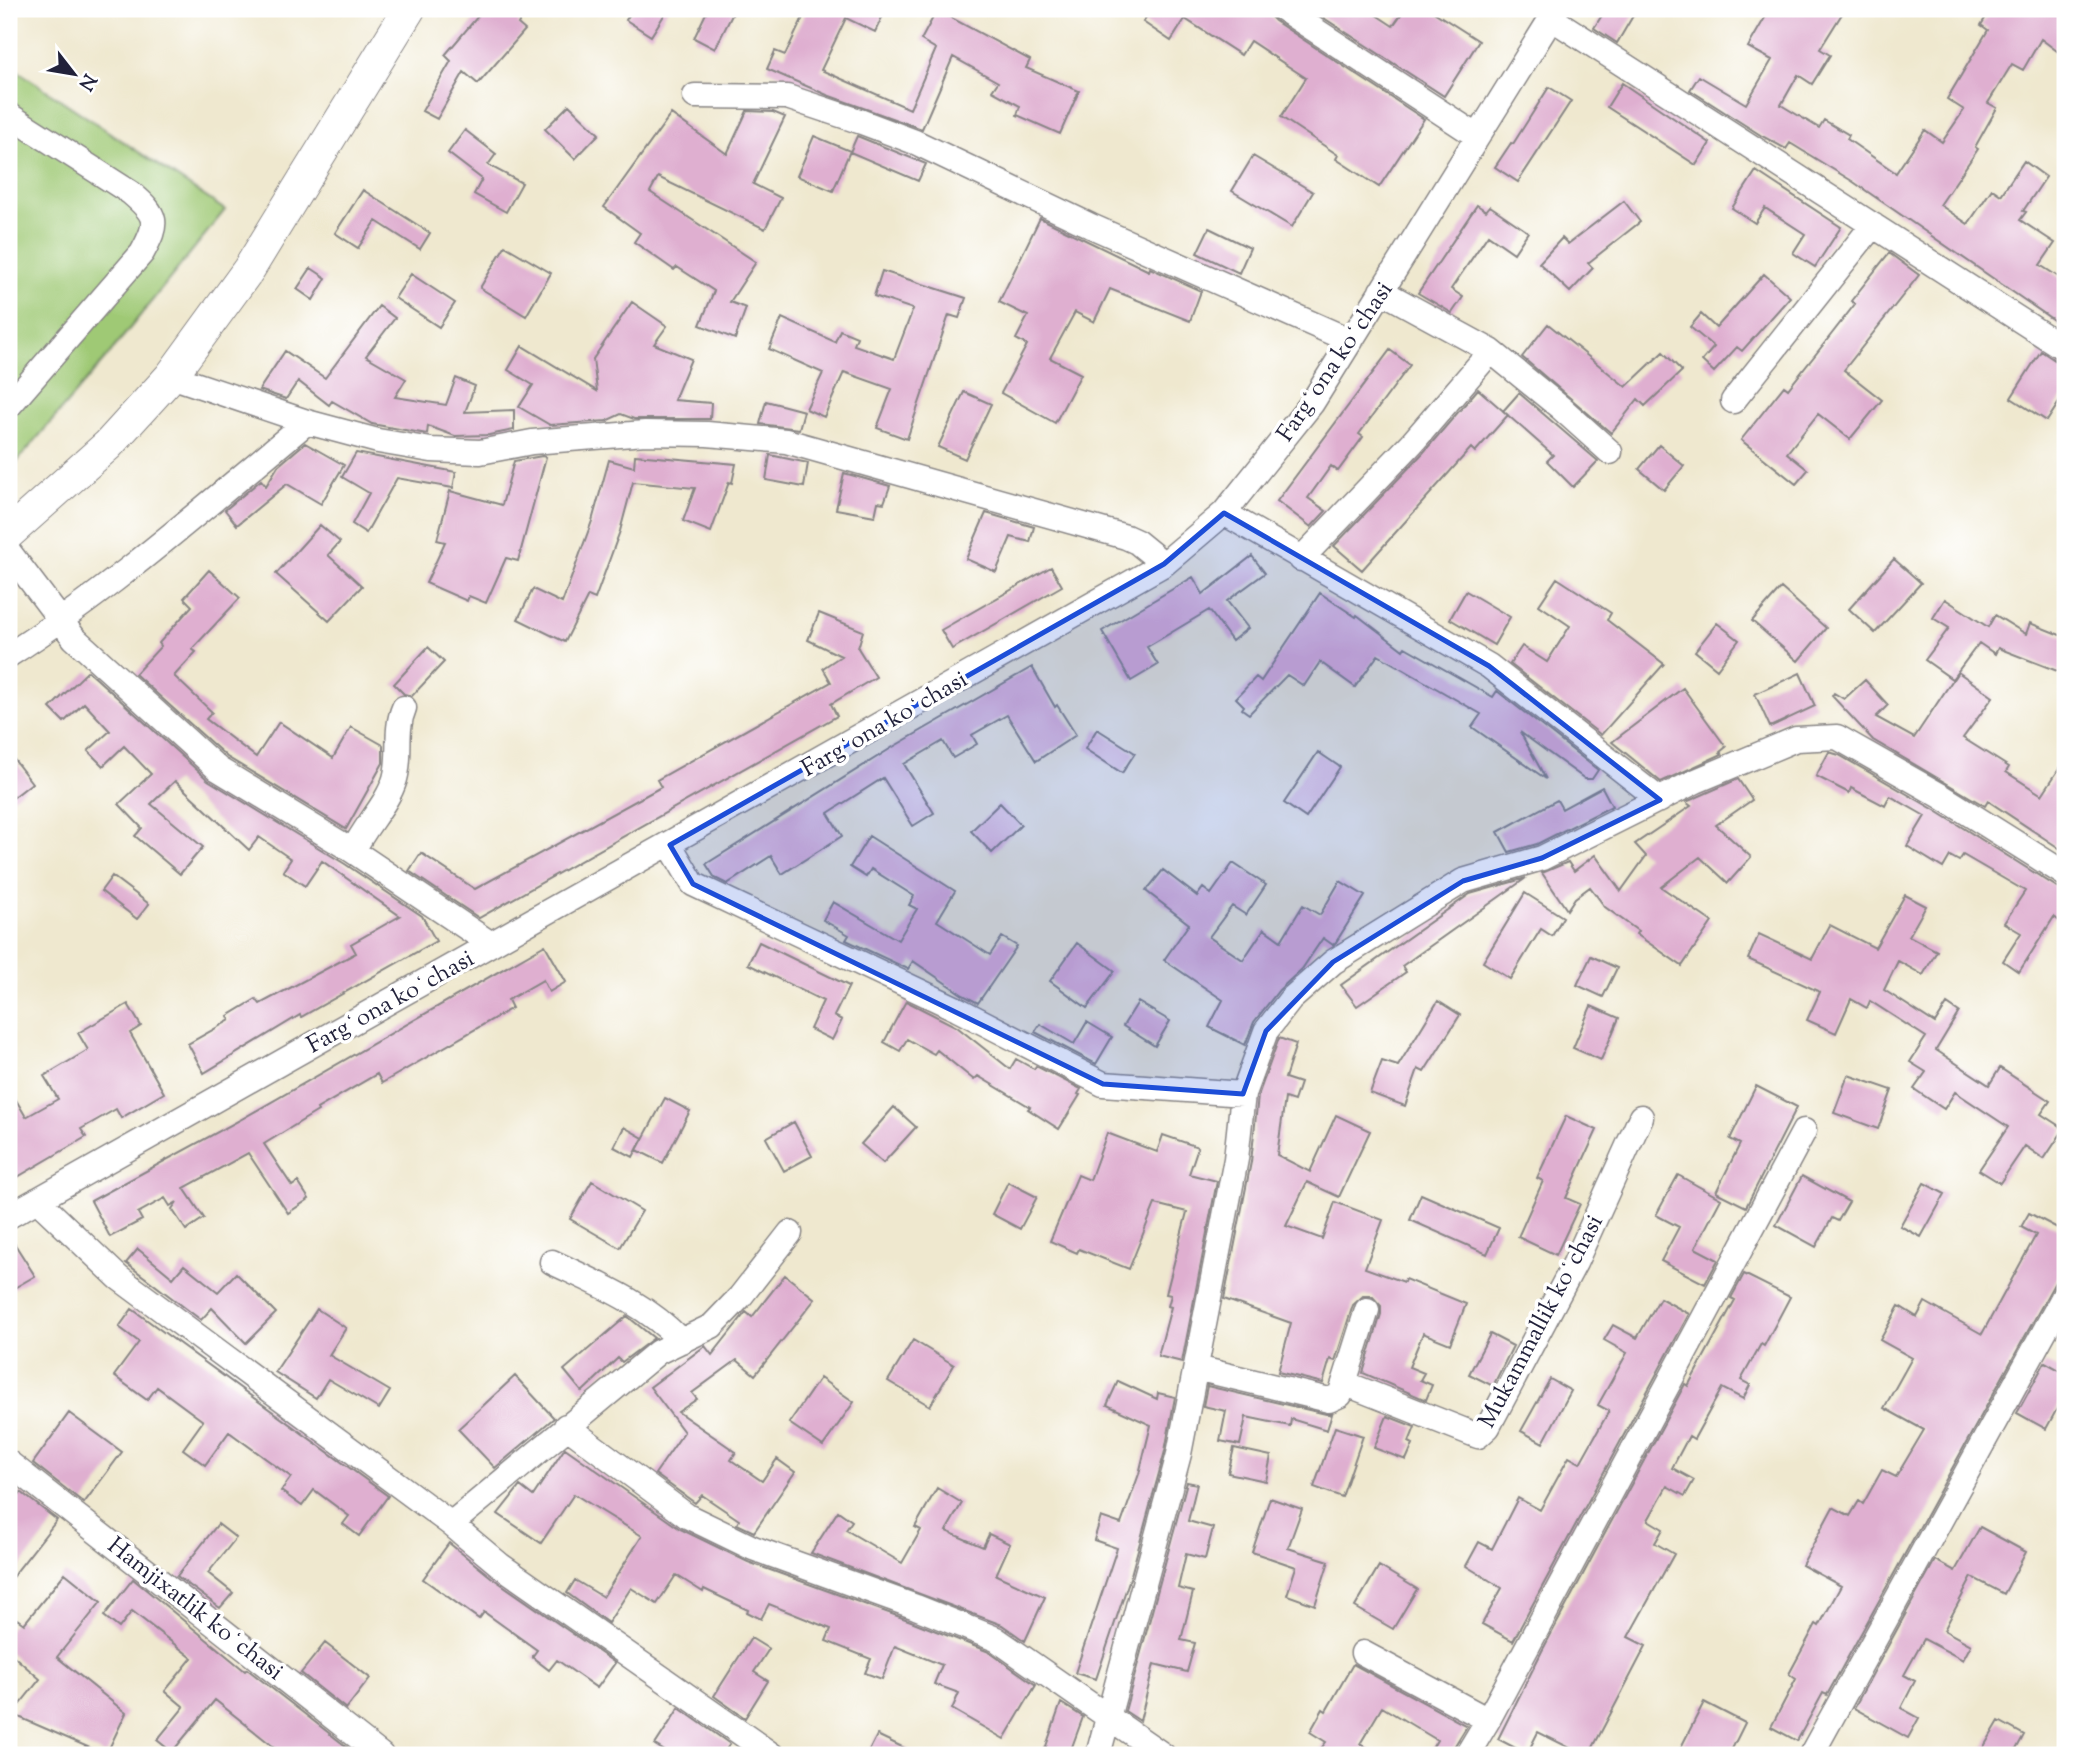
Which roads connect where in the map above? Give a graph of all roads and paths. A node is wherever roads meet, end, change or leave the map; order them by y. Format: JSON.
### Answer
{"nodes":[{"id":1,"x":410,"y":9,"type":"edge"},
{"id":2,"x":1283,"y":9,"type":"edge"},
{"id":3,"x":1554,"y":13,"type":"edge"},
{"id":4,"x":695,"y":96,"type":"dead end"},
{"id":5,"x":9,"y":115,"type":"edge"},
{"id":6,"x":1477,"y":136,"type":"junction"},
{"id":7,"x":1873,"y":225,"type":"junction"},
{"id":8,"x":1381,"y":291,"type":"junction"},
{"id":9,"x":1351,"y":341,"type":"junction"},
{"id":10,"x":2065,"y":349,"type":"edge"},
{"id":11,"x":1491,"y":351,"type":"junction"},
{"id":12,"x":171,"y":376,"type":"junction"},
{"id":13,"x":1733,"y":401,"type":"dead end"},
{"id":14,"x":9,"y":406,"type":"edge"},
{"id":15,"x":307,"y":422,"type":"junction"},
{"id":16,"x":1611,"y":452,"type":"dead end"},
{"id":17,"x":1224,"y":513,"type":"junction"},
{"id":18,"x":9,"y":533,"type":"edge"},
{"id":19,"x":9,"y":552,"type":"edge"},
{"id":20,"x":1301,"y":559,"type":"junction"},
{"id":21,"x":1164,"y":564,"type":"junction"},
{"id":22,"x":62,"y":621,"type":"junction"},
{"id":23,"x":9,"y":655,"type":"edge"},
{"id":24,"x":404,"y":708,"type":"dead end"},
{"id":25,"x":1660,"y":800,"type":"junction"},
{"id":26,"x":670,"y":845,"type":"junction"},
{"id":27,"x":353,"y":850,"type":"junction"},
{"id":28,"x":2065,"y":874,"type":"edge"},
{"id":29,"x":491,"y":944,"type":"junction"},
{"id":30,"x":1243,"y":1094,"type":"junction"},
{"id":31,"x":1641,"y":1117,"type":"dead end"},
{"id":32,"x":1804,"y":1130,"type":"dead end"},
{"id":33,"x":37,"y":1200,"type":"junction"},
{"id":34,"x":9,"y":1216,"type":"edge"},
{"id":35,"x":790,"y":1233,"type":"dead end"},
{"id":36,"x":552,"y":1262,"type":"dead end"},
{"id":37,"x":2065,"y":1294,"type":"edge"},
{"id":38,"x":1367,"y":1310,"type":"dead end"},
{"id":39,"x":681,"y":1341,"type":"junction"},
{"id":40,"x":1196,"y":1368,"type":"junction"},
{"id":41,"x":1345,"y":1382,"type":"junction"},
{"id":42,"x":566,"y":1426,"type":"junction"},
{"id":43,"x":9,"y":1463,"type":"edge"},
{"id":44,"x":451,"y":1524,"type":"junction"},
{"id":45,"x":1363,"y":1653,"type":"dead end"},
{"id":46,"x":1107,"y":1715,"type":"junction"},
{"id":47,"x":1488,"y":1720,"type":"junction"},
{"id":48,"x":382,"y":1755,"type":"edge"},
{"id":49,"x":772,"y":1755,"type":"edge"},
{"id":50,"x":1098,"y":1755,"type":"edge"},
{"id":51,"x":1163,"y":1755,"type":"edge"},
{"id":52,"x":1467,"y":1755,"type":"edge"},
{"id":53,"x":1811,"y":1755,"type":"edge"}],
"edges":[{"from":1,"to":12,"type":"main road"},
{"from":2,"to":6,"type":"street"},
{"from":3,"to":6,"type":"street","name":"Fargʻona koʻchasi"},
{"from":3,"to":7,"type":"street"},
{"from":4,"to":9,"type":"street"},
{"from":5,"to":14,"type":"street"},
{"from":6,"to":8,"type":"street","name":"Fargʻona koʻchasi"},
{"from":7,"to":10,"type":"street"},
{"from":7,"to":13,"type":"street"},
{"from":8,"to":9,"type":"street","name":"Fargʻona koʻchasi"},
{"from":8,"to":11,"type":"street"},
{"from":9,"to":17,"type":"street","name":"Fargʻona koʻchasi"},
{"from":11,"to":16,"type":"street"},
{"from":11,"to":20,"type":"street"},
{"from":12,"to":15,"type":"street"},
{"from":12,"to":18,"type":"main road"},
{"from":15,"to":21,"type":"street"},
{"from":15,"to":22,"type":"street"},
{"from":17,"to":20,"type":"street"},
{"from":17,"to":21,"type":"street","name":"Fargʻona koʻchasi"},
{"from":19,"to":22,"type":"street"},
{"from":20,"to":25,"type":"street"},
{"from":21,"to":26,"type":"street","name":"Fargʻona koʻchasi"},
{"from":22,"to":23,"type":"street"},
{"from":22,"to":27,"type":"street"},
{"from":24,"to":27,"type":"street"},
{"from":25,"to":28,"type":"street"},
{"from":25,"to":30,"type":"street"},
{"from":26,"to":29,"type":"street","name":"Fargʻona koʻchasi"},
{"from":26,"to":30,"type":"street"},
{"from":27,"to":29,"type":"street"},
{"from":29,"to":33,"type":"street","name":"Fargʻona koʻchasi"},
{"from":30,"to":40,"type":"street"},
{"from":31,"to":41,"type":"street","name":"Mukammallik koʻchasi"},
{"from":32,"to":47,"type":"street"},
{"from":33,"to":34,"type":"street","name":"Fargʻona koʻchasi"},
{"from":33,"to":44,"type":"street"},
{"from":35,"to":39,"type":"street"},
{"from":36,"to":39,"type":"street"},
{"from":37,"to":53,"type":"street"},
{"from":38,"to":41,"type":"street"},
{"from":39,"to":42,"type":"street"},
{"from":40,"to":41,"type":"street"},
{"from":40,"to":46,"type":"street"},
{"from":42,"to":44,"type":"street"},
{"from":42,"to":46,"type":"street"},
{"from":43,"to":48,"type":"street","name":"Hamjixatlik koʻchasi"},
{"from":44,"to":49,"type":"street"},
{"from":45,"to":47,"type":"street"},
{"from":46,"to":50,"type":"street"},
{"from":46,"to":51,"type":"street"},
{"from":47,"to":52,"type":"street"}]}
